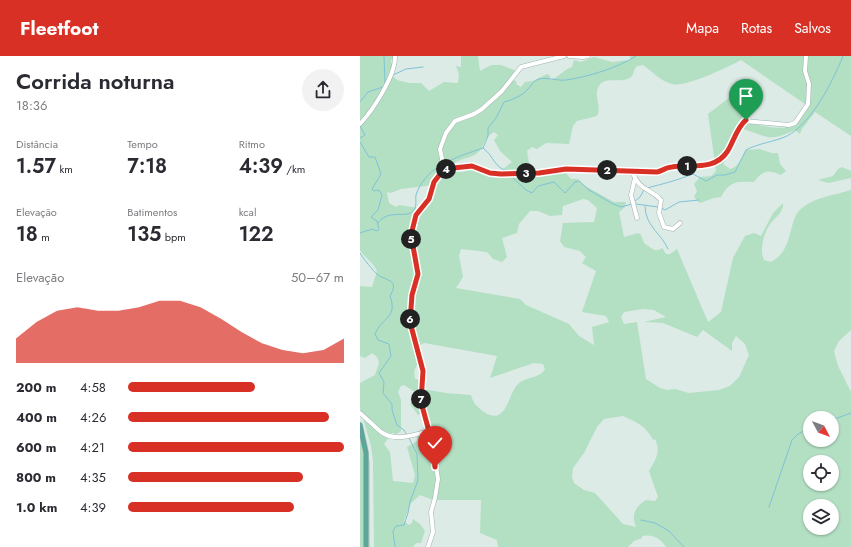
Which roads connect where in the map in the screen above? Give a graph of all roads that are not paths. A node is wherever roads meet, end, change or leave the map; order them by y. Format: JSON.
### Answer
{"nodes":[{"id":1,"x":395,"y":56,"type":"edge"},
{"id":2,"x":564,"y":56,"type":"edge"},
{"id":3,"x":569,"y":56,"type":"edge"},
{"id":4,"x":588,"y":56,"type":"edge"},
{"id":5,"x":806,"y":56,"type":"edge"},
{"id":6,"x":361,"y":124,"type":"edge"},
{"id":7,"x":444,"y":169,"type":"junction"},
{"id":8,"x":632,"y":171,"type":"junction"},
{"id":9,"x":635,"y":178,"type":"junction"},
{"id":10,"x":637,"y":218,"type":"dead end"},
{"id":11,"x":680,"y":223,"type":"dead end"},
{"id":12,"x":360,"y":413,"type":"edge"},
{"id":13,"x":360,"y":425,"type":"edge"},
{"id":14,"x":429,"y":431,"type":"junction"},
{"id":15,"x":366,"y":547,"type":"edge"},
{"id":16,"x":428,"y":547,"type":"edge"}],
"edges":[{"from":1,"to":6,"type":"street"},
{"from":2,"to":7,"type":"street"},
{"from":3,"to":4,"type":"street"},
{"from":5,"to":8,"type":"street"},
{"from":7,"to":8,"type":"street"},
{"from":7,"to":14,"type":"street"},
{"from":8,"to":9,"type":"street"},
{"from":9,"to":10,"type":"street"},
{"from":9,"to":11,"type":"street"},
{"from":12,"to":14,"type":"street"},
{"from":13,"to":15,"type":"main road"},
{"from":14,"to":16,"type":"street"}]}
